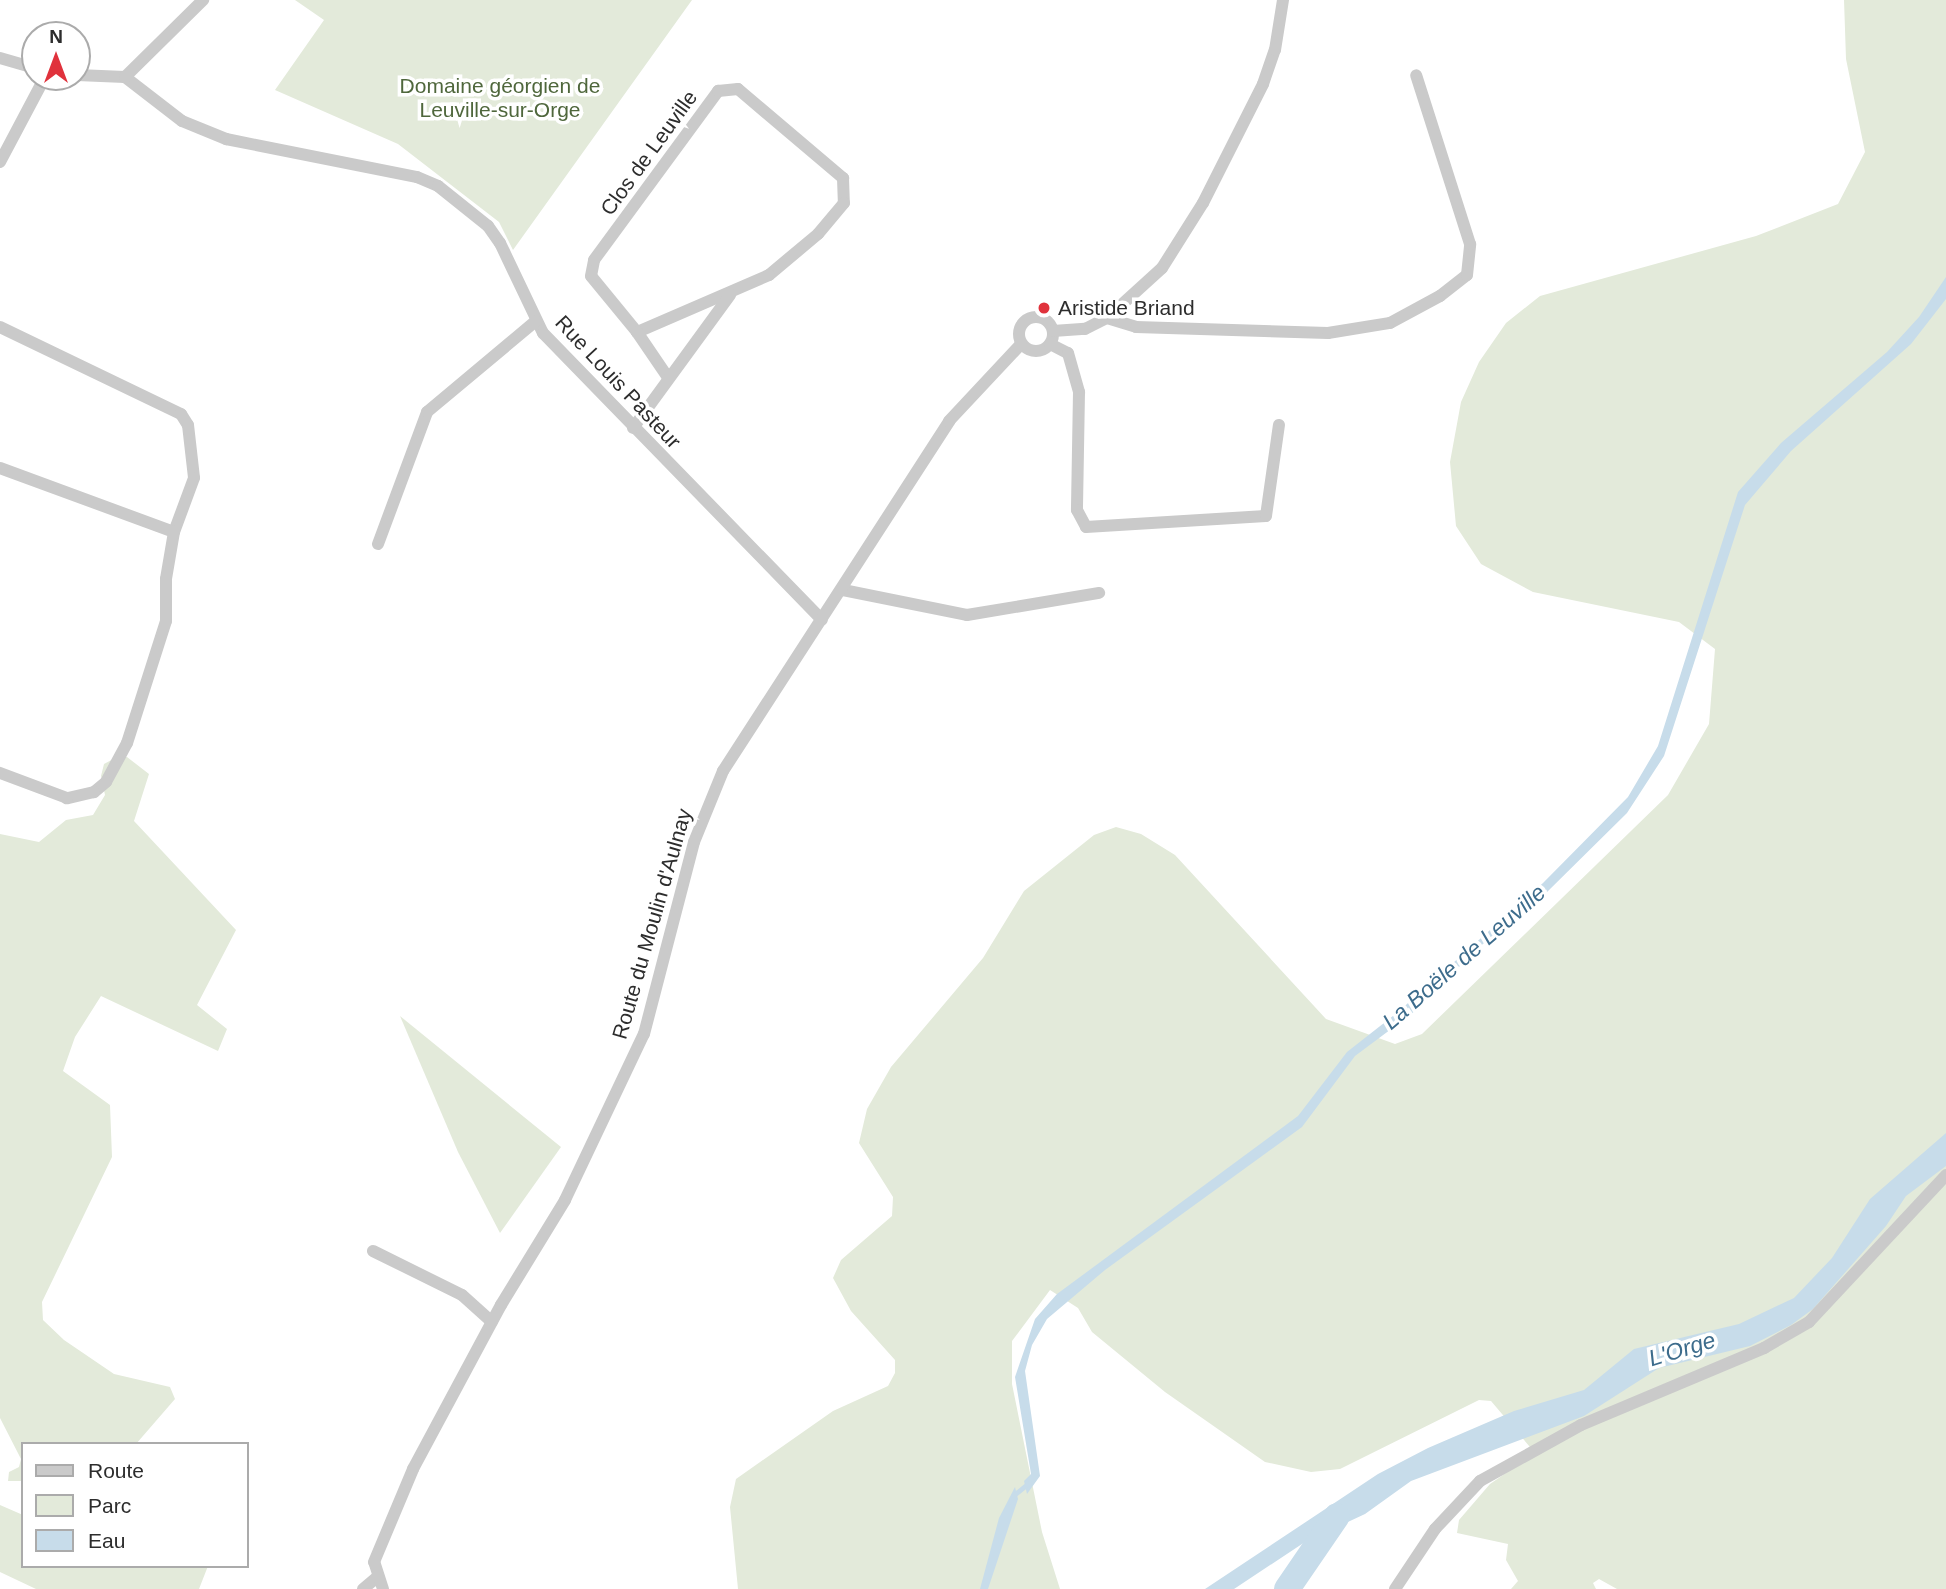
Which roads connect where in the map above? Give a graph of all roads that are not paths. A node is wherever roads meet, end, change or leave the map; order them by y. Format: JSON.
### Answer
{"nodes":[{"id":1,"x":203,"y":0,"type":"edge"},
{"id":2,"x":1283,"y":0,"type":"edge"},
{"id":3,"x":0,"y":58,"type":"edge"},
{"id":4,"x":21,"y":64,"type":"edge"},
{"id":5,"x":1416,"y":75,"type":"dead end"},
{"id":6,"x":91,"y":76,"type":"edge"},
{"id":7,"x":125,"y":77,"type":"junction"},
{"id":8,"x":38,"y":91,"type":"edge"},
{"id":9,"x":0,"y":162,"type":"edge"},
{"id":10,"x":732,"y":292,"type":"junction"},
{"id":11,"x":1107,"y":318,"type":"junction"},
{"id":12,"x":536,"y":321,"type":"junction"},
{"id":13,"x":0,"y":327,"type":"edge"},
{"id":14,"x":637,"y":332,"type":"junction"},
{"id":15,"x":1051,"y":338,"type":"junction"},
{"id":16,"x":1021,"y":344,"type":"junction"},
{"id":17,"x":667,"y":376,"type":"junction"},
{"id":18,"x":1279,"y":425,"type":"dead end"},
{"id":19,"x":633,"y":428,"type":"junction"},
{"id":20,"x":0,"y":468,"type":"edge"},
{"id":21,"x":174,"y":532,"type":"junction"},
{"id":22,"x":377,"y":544,"type":"dead end"},
{"id":23,"x":843,"y":590,"type":"junction"},
{"id":24,"x":1099,"y":593,"type":"dead end"},
{"id":25,"x":822,"y":620,"type":"junction"},
{"id":26,"x":0,"y":773,"type":"edge"},
{"id":27,"x":1946,"y":1175,"type":"edge"},
{"id":28,"x":373,"y":1251,"type":"dead end"},
{"id":29,"x":492,"y":1322,"type":"junction"},
{"id":30,"x":380,"y":1583,"type":"edge"},
{"id":31,"x":363,"y":1589,"type":"edge"},
{"id":32,"x":1395,"y":1589,"type":"edge"}],
"edges":[{"from":1,"to":7,"type":"street"},
{"from":2,"to":11,"type":"street"},
{"from":3,"to":4,"type":"street"},
{"from":5,"to":11,"type":"street"},
{"from":6,"to":7,"type":"street"},
{"from":7,"to":12,"type":"street","name":"Rue Louis Pasteur"},
{"from":8,"to":9,"type":"street"},
{"from":10,"to":14,"type":"street","name":"Clos de Leuville"},
{"from":10,"to":14,"type":"street","name":"Clos de Leuville"},
{"from":10,"to":17,"type":"street","name":"Clos de Leuville"},
{"from":11,"to":15,"type":"street"},
{"from":12,"to":19,"type":"street","name":"Rue Louis Pasteur"},
{"from":12,"to":22,"type":"street"},
{"from":13,"to":21,"type":"street"},
{"from":14,"to":17,"type":"street","name":"Clos de Leuville"},
{"from":15,"to":16,"type":"street"},
{"from":15,"to":16,"type":"street"},
{"from":15,"to":18,"type":"street"},
{"from":16,"to":23,"type":"street","name":"Route du Moulin d'Aulnay"},
{"from":17,"to":19,"type":"street","name":"Clos de Leuville"},
{"from":19,"to":25,"type":"street","name":"Rue Louis Pasteur"},
{"from":20,"to":21,"type":"street"},
{"from":21,"to":26,"type":"street"},
{"from":23,"to":24,"type":"street"},
{"from":23,"to":25,"type":"street","name":"Route du Moulin d'Aulnay"},
{"from":25,"to":29,"type":"street","name":"Route du Moulin d'Aulnay"},
{"from":27,"to":32,"type":"street"},
{"from":28,"to":29,"type":"street"},
{"from":29,"to":30,"type":"street","name":"Route du Moulin d'Aulnay"},
{"from":30,"to":31,"type":"street"}]}
